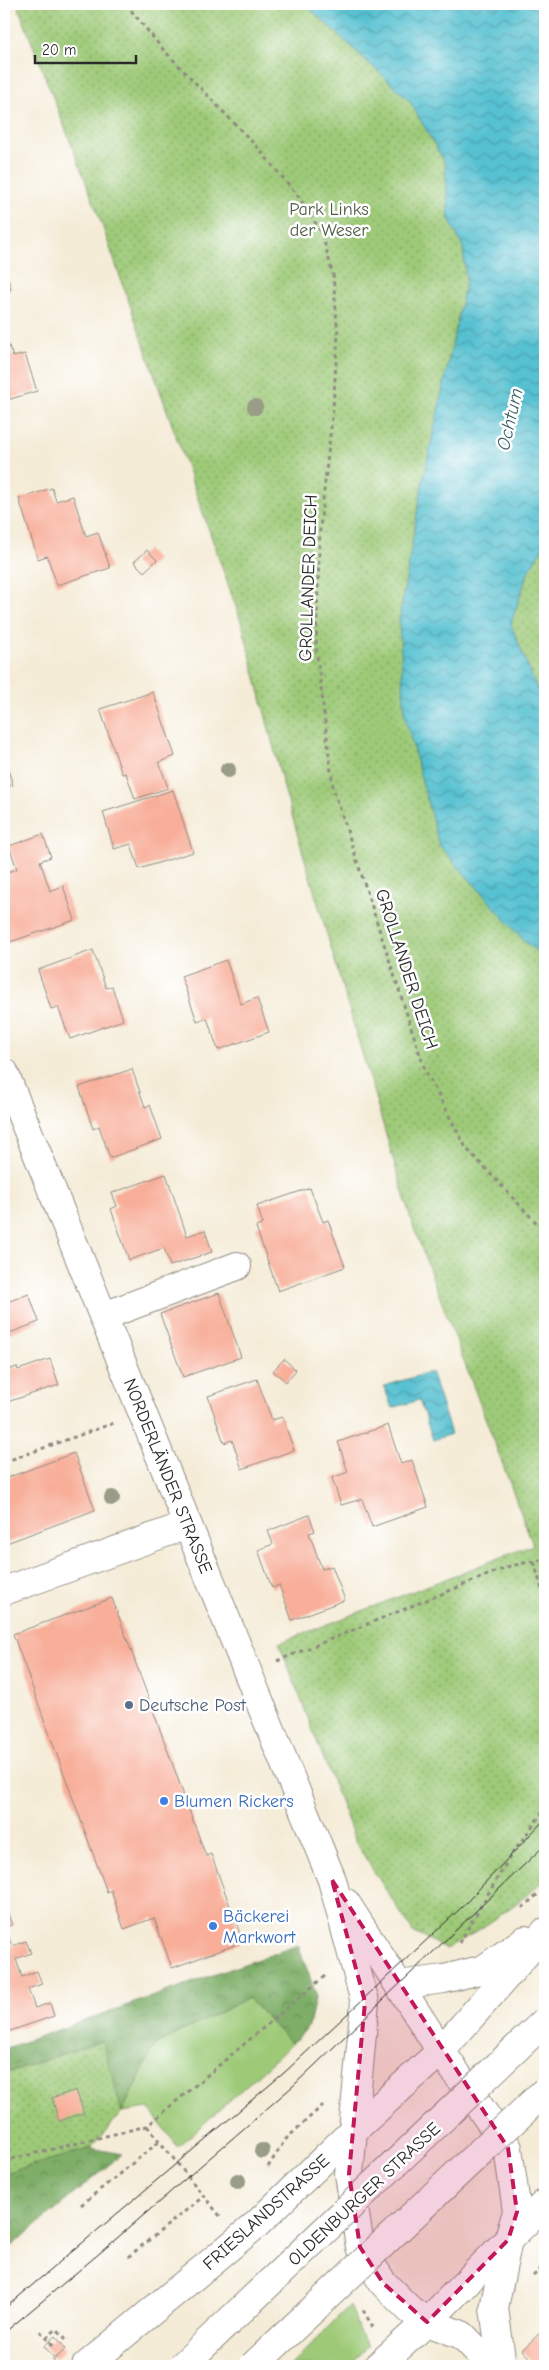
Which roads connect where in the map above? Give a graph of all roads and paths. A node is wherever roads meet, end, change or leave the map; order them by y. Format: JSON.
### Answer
{"nodes":[{"id":1,"x":126,"y":4,"type":"edge"},
{"id":2,"x":4,"y":1072,"type":"edge"},
{"id":3,"x":545,"y":1232,"type":"edge"},
{"id":4,"x":237,"y":1266,"type":"dead end"},
{"id":5,"x":104,"y":1316,"type":"junction"},
{"id":6,"x":142,"y":1412,"type":"junction"},
{"id":7,"x":4,"y":1462,"type":"edge"},
{"id":8,"x":187,"y":1525,"type":"junction"},
{"id":9,"x":545,"y":1559,"type":"edge"},
{"id":10,"x":534,"y":1562,"type":"junction"},
{"id":11,"x":4,"y":1591,"type":"edge"},
{"id":12,"x":545,"y":1600,"type":"edge"},
{"id":13,"x":247,"y":1674,"type":"junction"},
{"id":14,"x":545,"y":1809,"type":"edge"},
{"id":15,"x":332,"y":1880,"type":"junction"},
{"id":16,"x":545,"y":1927,"type":"edge"},
{"id":17,"x":545,"y":1932,"type":"edge"},
{"id":18,"x":458,"y":1945,"type":"dead end"},
{"id":19,"x":352,"y":1953,"type":"junction"},
{"id":20,"x":399,"y":1985,"type":"junction"},
{"id":21,"x":545,"y":2021,"type":"edge"},
{"id":22,"x":441,"y":2051,"type":"junction"},
{"id":23,"x":359,"y":2073,"type":"junction"},
{"id":24,"x":545,"y":2091,"type":"edge"},
{"id":25,"x":147,"y":2126,"type":"junction"},
{"id":26,"x":353,"y":2131,"type":"junction"},
{"id":27,"x":160,"y":2141,"type":"junction"},
{"id":28,"x":273,"y":2160,"type":"dead end"},
{"id":29,"x":4,"y":2161,"type":"edge"},
{"id":30,"x":204,"y":2196,"type":"junction"},
{"id":31,"x":545,"y":2203,"type":"edge"},
{"id":32,"x":81,"y":2205,"type":"dead end"},
{"id":33,"x":223,"y":2220,"type":"dead end"},
{"id":34,"x":508,"y":2240,"type":"junction"},
{"id":35,"x":128,"y":2257,"type":"dead end"},
{"id":36,"x":427,"y":2322,"type":"junction"},
{"id":37,"x":40,"y":2331,"type":"dead end"},
{"id":38,"x":79,"y":2356,"type":"edge"},
{"id":39,"x":182,"y":2366,"type":"edge"},
{"id":40,"x":253,"y":2366,"type":"edge"},
{"id":41,"x":378,"y":2366,"type":"edge"},
{"id":42,"x":492,"y":2366,"type":"edge"},
{"id":43,"x":502,"y":2366,"type":"edge"}],
"edges":[{"from":1,"to":3,"type":"path","name":"GROLLANDER DEICH"},
{"from":2,"to":5,"type":"main road","name":"NORDERLÄNDER STRASSE"},
{"from":4,"to":5,"type":"main road"},
{"from":5,"to":6,"type":"main road","name":"NORDERLÄNDER STRASSE"},
{"from":6,"to":7,"type":"path"},
{"from":6,"to":8,"type":"main road","name":"NORDERLÄNDER STRASSE"},
{"from":8,"to":11,"type":"main road"},
{"from":8,"to":13,"type":"main road","name":"NORDERLÄNDER STRASSE"},
{"from":9,"to":10,"type":"path"},
{"from":10,"to":12,"type":"path"},
{"from":10,"to":13,"type":"path"},
{"from":13,"to":15,"type":"main road","name":"NORDERLÄNDER STRASSE"},
{"from":14,"to":18,"type":"path"},
{"from":15,"to":19,"type":"main road","name":"NORDERLÄNDER STRASSE"},
{"from":15,"to":20,"type":"main road","name":"NORDERLÄNDER STRASSE"},
{"from":16,"to":20,"type":"main road"},
{"from":17,"to":22,"type":"main road","name":"FRIESLANDSTRASSE"},
{"from":19,"to":23,"type":"main road","name":"NORDERLÄNDER STRASSE"},
{"from":19,"to":25,"type":"path"},
{"from":20,"to":22,"type":"main road","name":"NORDERLÄNDER STRASSE"},
{"from":21,"to":39,"type":"main road","name":"OLDENBURGER STRASSE","bridge":true},
{"from":22,"to":26,"type":"main road","name":"FRIESLANDSTRASSE"},
{"from":22,"to":34,"type":"main road","name":"NORDERLÄNDER STRASSE"},
{"from":23,"to":26,"type":"main road","name":"NORDERLÄNDER STRASSE"},
{"from":23,"to":28,"type":"path","name":"FRIESLANDSTRASSE"},
{"from":24,"to":40,"type":"main road","bridge":true},
{"from":25,"to":27,"type":"path"},
{"from":25,"to":29,"type":"path"},
{"from":26,"to":36,"type":"main road","name":"NORDERLÄNDER STRASSE"},
{"from":26,"to":38,"type":"main road","name":"FRIESLANDSTRASSE"},
{"from":27,"to":30,"type":"path"},
{"from":27,"to":32,"type":"path"},
{"from":30,"to":33,"type":"path"},
{"from":30,"to":35,"type":"path"},
{"from":31,"to":34,"type":"main road"},
{"from":34,"to":36,"type":"main road"},
{"from":34,"to":43,"type":"main road","name":"NORDERLÄNDER STRASSE"},
{"from":36,"to":41,"type":"main road"},
{"from":36,"to":42,"type":"main road","name":"NORDERLÄNDER STRASSE"},
{"from":37,"to":38,"type":"path"}]}
